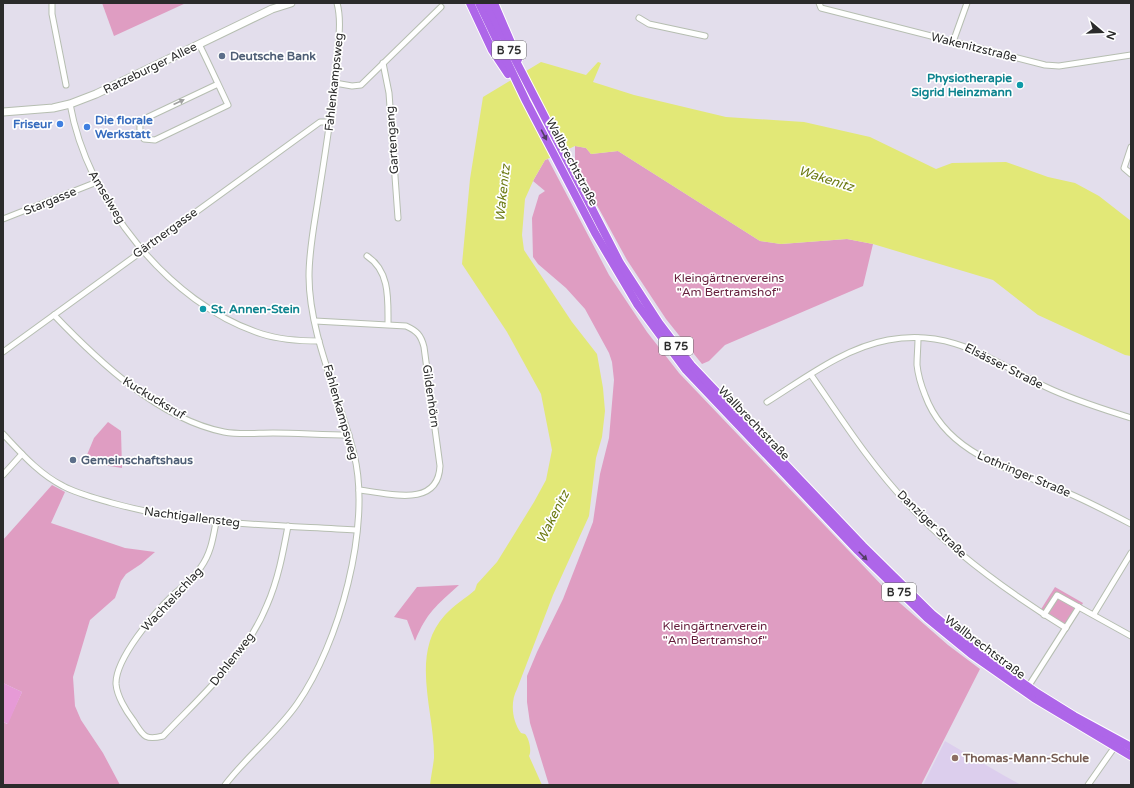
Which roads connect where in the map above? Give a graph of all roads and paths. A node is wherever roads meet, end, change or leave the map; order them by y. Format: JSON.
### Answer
{"nodes":[{"id":1,"x":52,"y":3,"type":"edge"},
{"id":2,"x":291,"y":3,"type":"edge"},
{"id":3,"x":337,"y":3,"type":"edge"},
{"id":4,"x":470,"y":3,"type":"edge"},
{"id":5,"x":480,"y":3,"type":"edge"},
{"id":6,"x":486,"y":3,"type":"edge"},
{"id":7,"x":494,"y":3,"type":"edge"},
{"id":8,"x":967,"y":3,"type":"edge"},
{"id":9,"x":819,"y":5,"type":"edge"},
{"id":10,"x":441,"y":7,"type":"dead end"},
{"id":11,"x":639,"y":18,"type":"dead end"},
{"id":12,"x":705,"y":36,"type":"dead end"},
{"id":13,"x":953,"y":42,"type":"junction"},
{"id":14,"x":199,"y":44,"type":"junction"},
{"id":15,"x":1131,"y":55,"type":"edge"},
{"id":16,"x":383,"y":63,"type":"junction"},
{"id":17,"x":218,"y":84,"type":"junction"},
{"id":18,"x":335,"y":84,"type":"junction"},
{"id":19,"x":66,"y":85,"type":"dead end"},
{"id":20,"x":530,"y":99,"type":"junction"},
{"id":21,"x":70,"y":104,"type":"junction"},
{"id":22,"x":3,"y":112,"type":"edge"},
{"id":23,"x":330,"y":122,"type":"junction"},
{"id":24,"x":1131,"y":147,"type":"edge"},
{"id":25,"x":1131,"y":174,"type":"edge"},
{"id":26,"x":97,"y":182,"type":"junction"},
{"id":27,"x":580,"y":197,"type":"junction"},
{"id":28,"x":398,"y":218,"type":"dead end"},
{"id":29,"x":3,"y":219,"type":"edge"},
{"id":30,"x":143,"y":249,"type":"junction"},
{"id":31,"x":367,"y":256,"type":"dead end"},
{"id":32,"x":54,"y":315,"type":"junction"},
{"id":33,"x":315,"y":321,"type":"junction"},
{"id":34,"x":388,"y":324,"type":"junction"},
{"id":35,"x":918,"y":338,"type":"junction"},
{"id":36,"x":319,"y":341,"type":"junction"},
{"id":37,"x":3,"y":352,"type":"edge"},
{"id":38,"x":811,"y":374,"type":"junction"},
{"id":39,"x":767,"y":402,"type":"dead end"},
{"id":40,"x":1131,"y":418,"type":"edge"},
{"id":41,"x":3,"y":434,"type":"edge"},
{"id":42,"x":349,"y":435,"type":"junction"},
{"id":43,"x":22,"y":454,"type":"junction"},
{"id":44,"x":3,"y":475,"type":"edge"},
{"id":45,"x":359,"y":490,"type":"junction"},
{"id":46,"x":216,"y":522,"type":"junction"},
{"id":47,"x":1131,"y":524,"type":"edge"},
{"id":48,"x":288,"y":526,"type":"junction"},
{"id":49,"x":356,"y":530,"type":"junction"},
{"id":50,"x":1131,"y":553,"type":"edge"},
{"id":51,"x":1079,"y":607,"type":"junction"},
{"id":52,"x":1094,"y":614,"type":"junction"},
{"id":53,"x":1044,"y":615,"type":"junction"},
{"id":54,"x":1066,"y":628,"type":"junction"},
{"id":55,"x":1131,"y":636,"type":"edge"},
{"id":56,"x":1028,"y":687,"type":"junction"},
{"id":57,"x":144,"y":737,"type":"joint"},
{"id":58,"x":1117,"y":744,"type":"junction"},
{"id":59,"x":1131,"y":747,"type":"edge"},
{"id":60,"x":1131,"y":756,"type":"edge"},
{"id":61,"x":225,"y":785,"type":"edge"},
{"id":62,"x":1088,"y":785,"type":"edge"}],
"edges":[{"from":1,"to":19,"type":"street"},
{"from":2,"to":14,"type":"main road","name":"Ratzeburger Allee"},
{"from":3,"to":18,"type":"street","name":"Fahlenkampsweg"},
{"from":4,"to":20,"type":"main road"},
{"from":5,"to":20,"type":"main road","name":"Wallbrechtstraße","number":"B 75"},
{"from":6,"to":20,"type":"main road","name":"Wallbrechtstraße","number":"B 75"},
{"from":7,"to":20,"type":"main road"},
{"from":8,"to":13,"type":"street"},
{"from":9,"to":13,"type":"street","name":"Wakenitzstraße"},
{"from":10,"to":16,"type":"street"},
{"from":11,"to":12,"type":"street"},
{"from":13,"to":15,"type":"street","name":"Wakenitzstraße"},
{"from":14,"to":17,"type":"street"},
{"from":14,"to":21,"type":"main road","name":"Ratzeburger Allee"},
{"from":16,"to":18,"type":"street"},
{"from":16,"to":28,"type":"street","name":"Gartengang"},
{"from":17,"to":17,"type":"street","one_way":true},
{"from":18,"to":23,"type":"street","name":"Fahlenkampsweg"},
{"from":20,"to":27,"type":"main road","name":"Wallbrechtstraße","number":"B 75"},
{"from":21,"to":22,"type":"main road","name":"Ratzeburger Allee"},
{"from":21,"to":26,"type":"street","name":"Amselweg"},
{"from":23,"to":30,"type":"street","name":"Gärtnergasse"},
{"from":23,"to":33,"type":"street","name":"Fahlenkampsweg"},
{"from":24,"to":25,"type":"street"},
{"from":26,"to":29,"type":"street","name":"Stargasse"},
{"from":26,"to":30,"type":"street","name":"Amselweg"},
{"from":27,"to":56,"type":"main road","name":"Wallbrechtstraße","number":"B 75"},
{"from":27,"to":58,"type":"main road","name":"Wallbrechtstraße","number":"B 75","one_way":true},
{"from":30,"to":32,"type":"street","name":"Gärtnergasse"},
{"from":30,"to":36,"type":"street","name":"Amselweg"},
{"from":31,"to":34,"type":"street"},
{"from":32,"to":37,"type":"street","name":"Gärtnergasse"},
{"from":32,"to":42,"type":"street","name":"Kuckucksruf"},
{"from":33,"to":34,"type":"street","name":"Gildenhörn"},
{"from":33,"to":36,"type":"street","name":"Fahlenkampsweg"},
{"from":34,"to":45,"type":"street","name":"Gildenhörn"},
{"from":35,"to":38,"type":"street","name":"Elsässer Straße"},
{"from":35,"to":40,"type":"street","name":"Elsässer Straße"},
{"from":35,"to":47,"type":"street","name":"Lothringer Straße"},
{"from":36,"to":42,"type":"street","name":"Fahlenkampsweg"},
{"from":38,"to":39,"type":"street","name":"Elsässer Straße"},
{"from":38,"to":53,"type":"street","name":"Danziger Straße"},
{"from":41,"to":43,"type":"street","name":"Nachtigallensteg"},
{"from":42,"to":45,"type":"street","name":"Fahlenkampsweg"},
{"from":43,"to":44,"type":"street"},
{"from":43,"to":46,"type":"street","name":"Nachtigallensteg"},
{"from":45,"to":49,"type":"street","name":"Fahlenkampsweg"},
{"from":46,"to":48,"type":"street","name":"Nachtigallensteg"},
{"from":46,"to":57,"type":"street","name":"Wachtelschlag"},
{"from":48,"to":49,"type":"street","name":"Nachtigallensteg"},
{"from":48,"to":57,"type":"street","name":"Dohlenweg"},
{"from":49,"to":61,"type":"street","name":"Fahlenkampsweg"},
{"from":50,"to":52,"type":"street"},
{"from":51,"to":52,"type":"street"},
{"from":51,"to":53,"type":"street"},
{"from":51,"to":54,"type":"street"},
{"from":52,"to":55,"type":"street"},
{"from":53,"to":54,"type":"street","name":"Danziger Straße"},
{"from":54,"to":56,"type":"street"},
{"from":56,"to":58,"type":"main road","name":"Wallbrechtstraße","number":"B 75"},
{"from":58,"to":59,"type":"main road","name":"Wallbrechtstraße","number":"B 75"},
{"from":58,"to":60,"type":"main road","name":"Wallbrechtstraße","number":"B 75"},
{"from":58,"to":62,"type":"street"}]}
